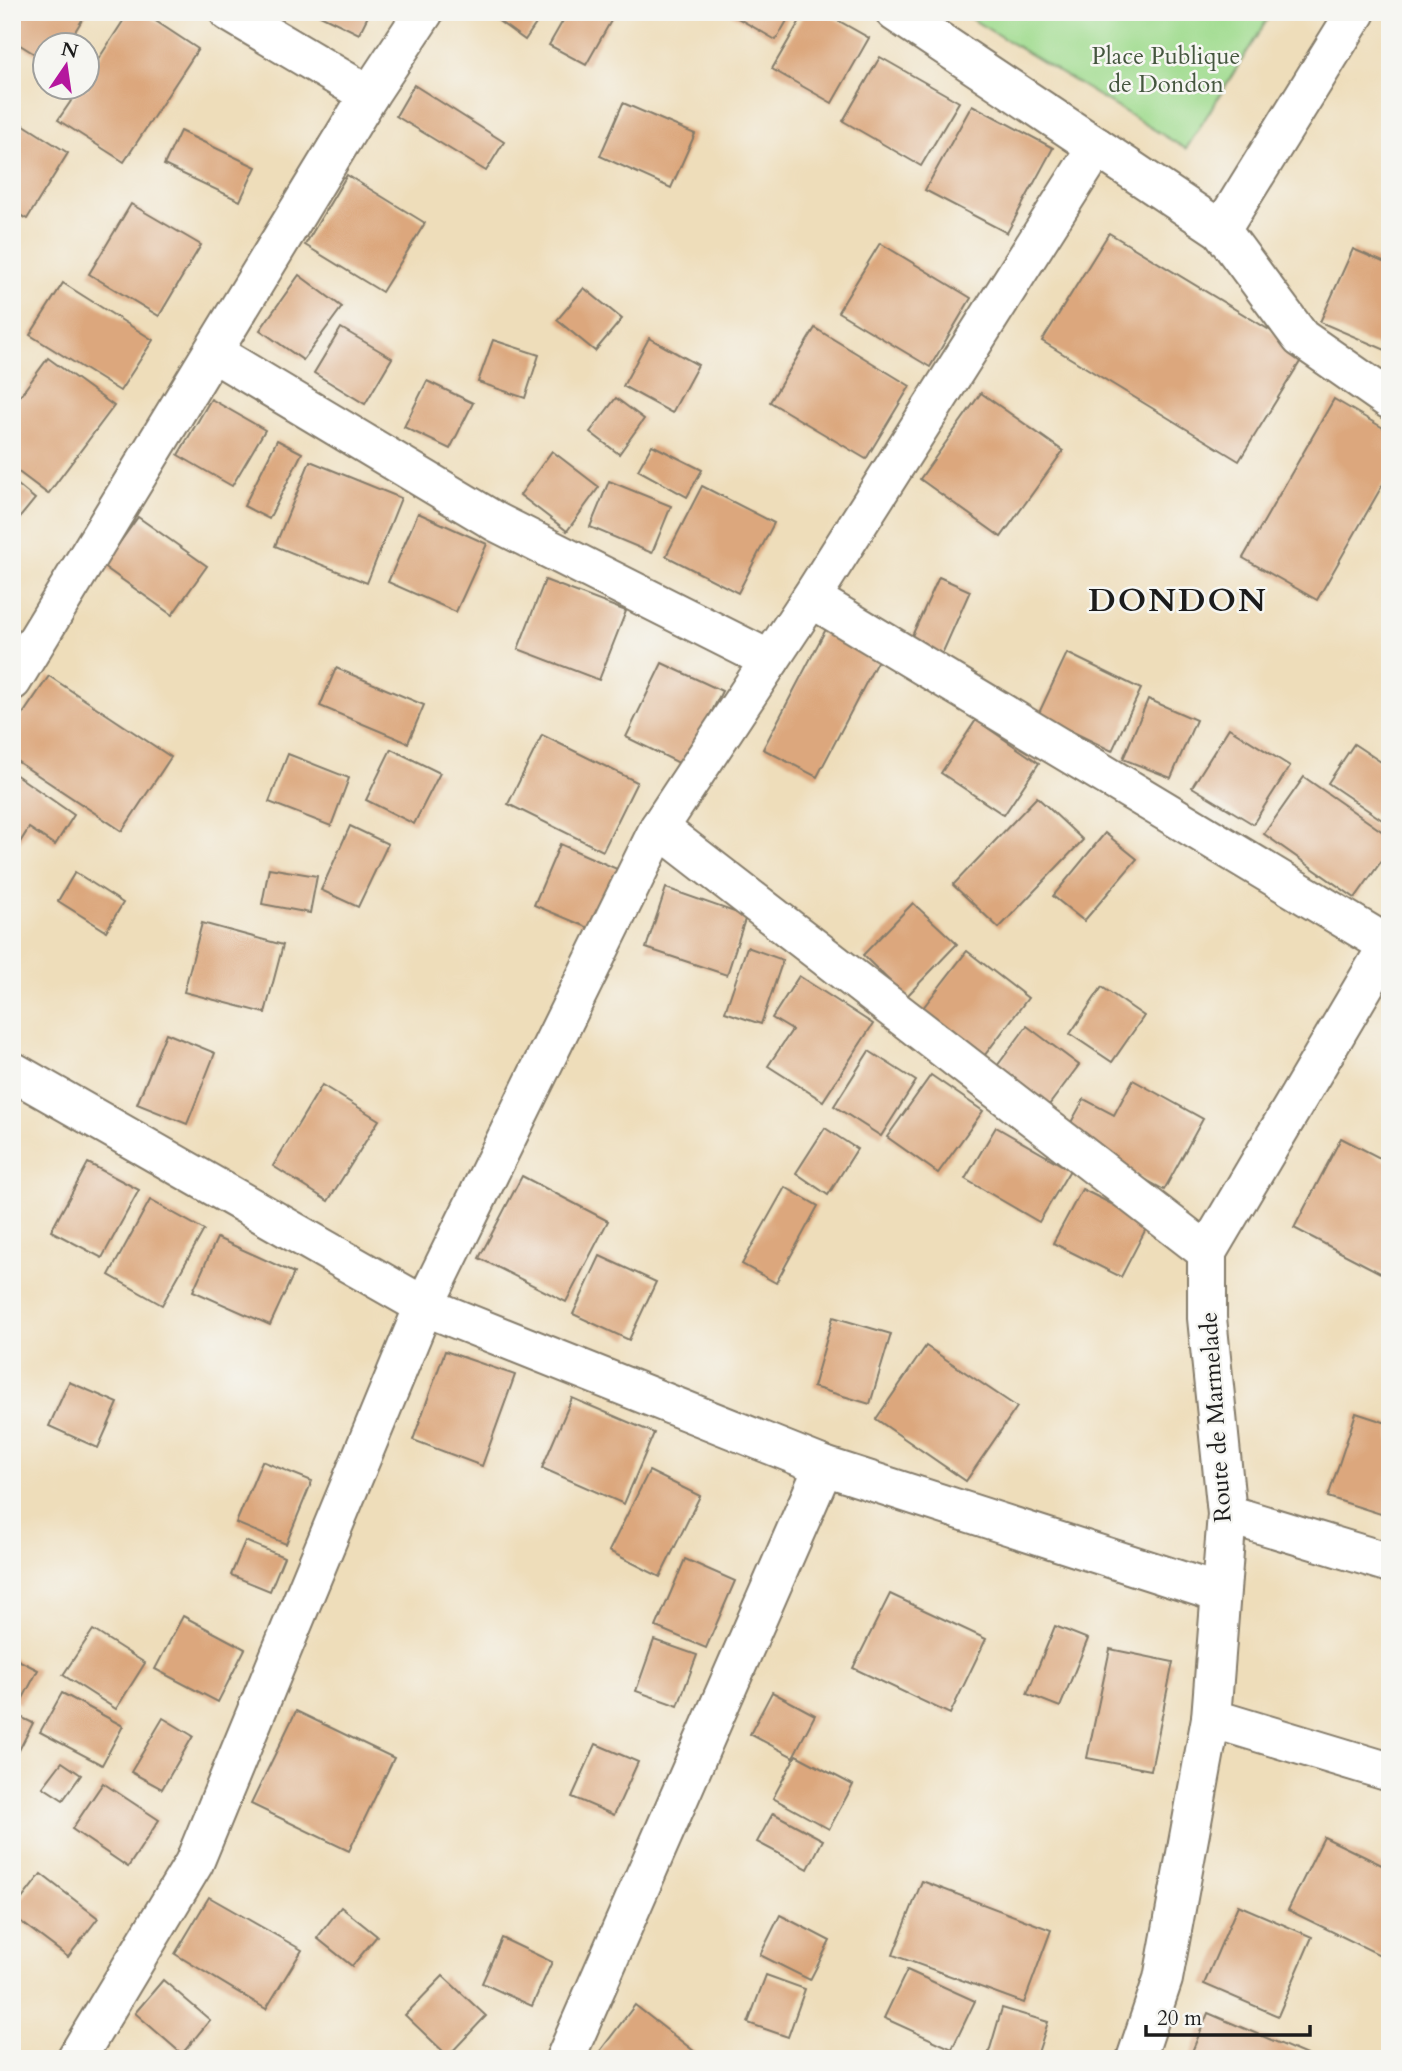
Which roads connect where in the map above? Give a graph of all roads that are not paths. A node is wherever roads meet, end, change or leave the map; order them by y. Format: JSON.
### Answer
{"nodes":[{"id":1,"x":229,"y":12,"type":"edge"},
{"id":2,"x":424,"y":12,"type":"edge"},
{"id":3,"x":895,"y":12,"type":"edge"},
{"id":4,"x":1356,"y":12,"type":"edge"},
{"id":5,"x":369,"y":95,"type":"junction"},
{"id":6,"x":1097,"y":147,"type":"junction"},
{"id":7,"x":1221,"y":230,"type":"junction"},
{"id":8,"x":214,"y":353,"type":"junction"},
{"id":9,"x":1390,"y":401,"type":"edge"},
{"id":10,"x":811,"y":598,"type":"junction"},
{"id":11,"x":770,"y":660,"type":"junction"},
{"id":12,"x":12,"y":681,"type":"edge"},
{"id":13,"x":659,"y":828,"type":"junction"},
{"id":14,"x":1389,"y":943,"type":"edge"},
{"id":15,"x":12,"y":1071,"type":"edge"},
{"id":16,"x":1207,"y":1252,"type":"junction"},
{"id":17,"x":425,"y":1306,"type":"junction"},
{"id":18,"x":824,"y":1466,"type":"junction"},
{"id":19,"x":1227,"y":1514,"type":"junction"},
{"id":20,"x":1390,"y":1563,"type":"edge"},
{"id":21,"x":1219,"y":1593,"type":"junction"},
{"id":22,"x":1211,"y":1718,"type":"junction"},
{"id":23,"x":1390,"y":1772,"type":"edge"},
{"id":24,"x":76,"y":2059,"type":"edge"},
{"id":25,"x":565,"y":2059,"type":"edge"},
{"id":26,"x":1136,"y":2059,"type":"edge"}],
"edges":[{"from":1,"to":5,"type":"street"},
{"from":2,"to":5,"type":"street"},
{"from":3,"to":6,"type":"street"},
{"from":4,"to":7,"type":"street"},
{"from":5,"to":8,"type":"street"},
{"from":6,"to":7,"type":"street"},
{"from":6,"to":10,"type":"street"},
{"from":7,"to":9,"type":"street"},
{"from":8,"to":11,"type":"street"},
{"from":8,"to":12,"type":"street"},
{"from":10,"to":11,"type":"street"},
{"from":10,"to":14,"type":"street"},
{"from":11,"to":13,"type":"street"},
{"from":13,"to":16,"type":"street"},
{"from":13,"to":17,"type":"street"},
{"from":14,"to":16,"type":"street"},
{"from":15,"to":17,"type":"street"},
{"from":16,"to":19,"type":"street","name":"Route de Marmelade"},
{"from":17,"to":18,"type":"street"},
{"from":17,"to":24,"type":"street"},
{"from":18,"to":21,"type":"street"},
{"from":18,"to":25,"type":"street"},
{"from":19,"to":20,"type":"street"},
{"from":19,"to":21,"type":"street","name":"Route de Marmelade"},
{"from":21,"to":22,"type":"street","name":"Route de Marmelade"},
{"from":22,"to":23,"type":"street"},
{"from":22,"to":26,"type":"street","name":"Route de Marmelade"}]}
